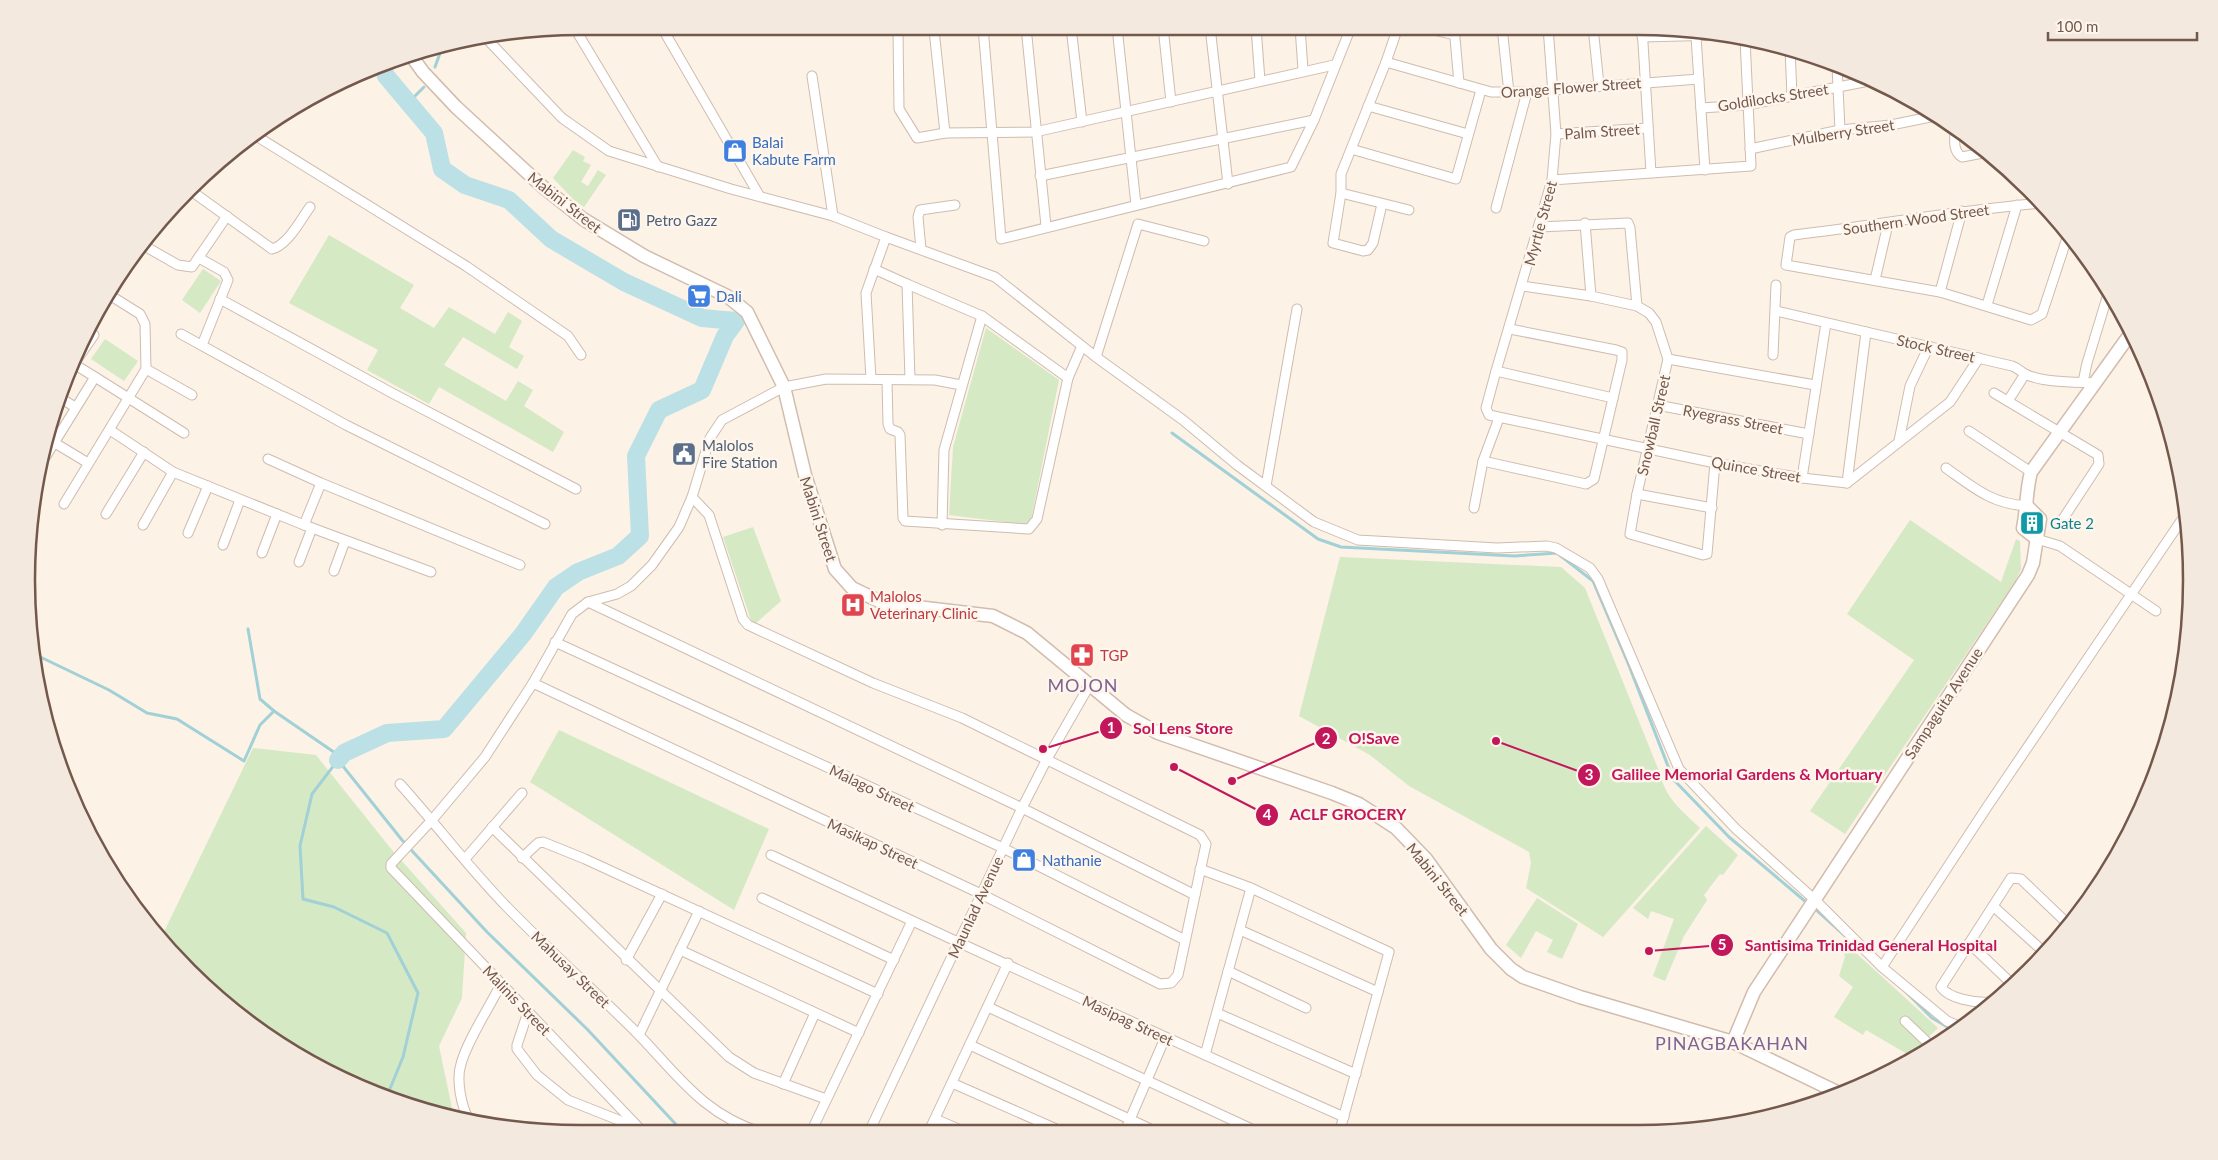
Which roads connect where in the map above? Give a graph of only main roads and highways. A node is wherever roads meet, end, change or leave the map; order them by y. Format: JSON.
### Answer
{"nodes":[{"id":1,"x":415,"y":61,"type":"edge"},
{"id":2,"x":2127,"y":338,"type":"edge"},
{"id":3,"x":1733,"y":1042,"type":"junction"},
{"id":4,"x":1825,"y":1092,"type":"edge"}],
"edges":[{"from":1,"to":3,"type":"main road","name":"Mabini Street"},
{"from":2,"to":3,"type":"main road","name":"Sampaguita Avenue"},
{"from":3,"to":4,"type":"main road","name":"Mabini Street"}]}
